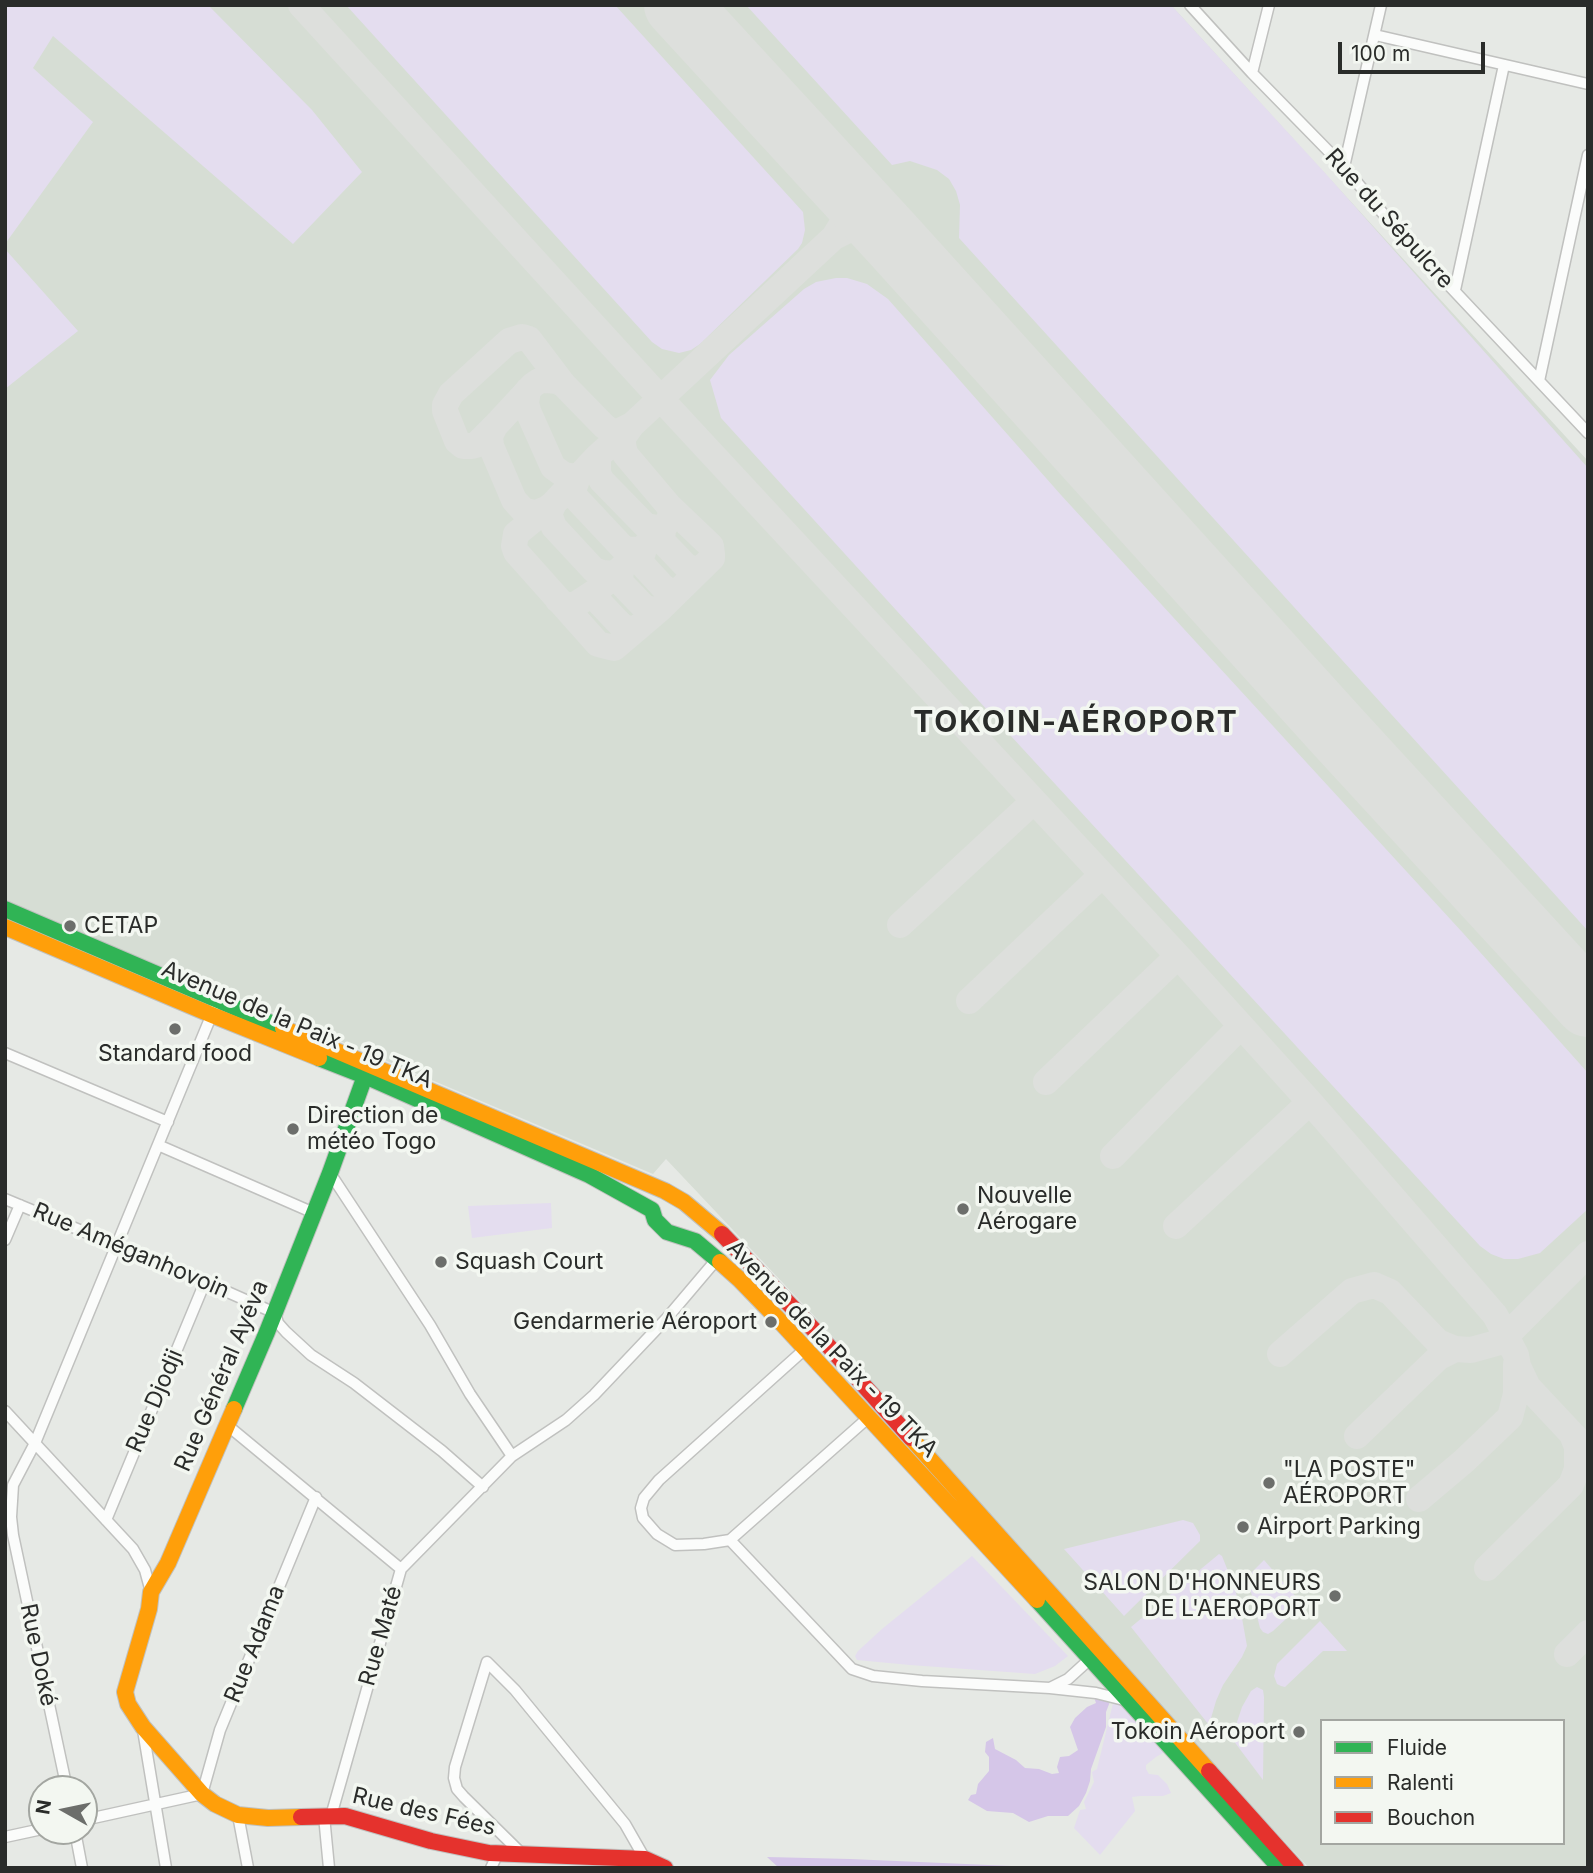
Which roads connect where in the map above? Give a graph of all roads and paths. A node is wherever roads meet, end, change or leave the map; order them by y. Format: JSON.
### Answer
{"nodes":[{"id":1,"x":1190,"y":5,"type":"edge"},
{"id":2,"x":1269,"y":5,"type":"edge"},
{"id":3,"x":1381,"y":5,"type":"edge"},
{"id":4,"x":1374,"y":35,"type":"junction"},
{"id":5,"x":1504,"y":65,"type":"junction"},
{"id":6,"x":1252,"y":73,"type":"junction"},
{"id":7,"x":1588,"y":84,"type":"edge"},
{"id":8,"x":1588,"y":155,"type":"edge"},
{"id":9,"x":1344,"y":167,"type":"junction"},
{"id":10,"x":1586,"y":178,"type":"edge"},
{"id":11,"x":1454,"y":290,"type":"junction"},
{"id":12,"x":1539,"y":381,"type":"junction"},
{"id":13,"x":1588,"y":433,"type":"edge"},
{"id":14,"x":5,"y":909,"type":"edge"},
{"id":15,"x":5,"y":928,"type":"edge"},
{"id":16,"x":218,"y":999,"type":"junction"},
{"id":17,"x":212,"y":1015,"type":"junction"},
{"id":18,"x":5,"y":1053,"type":"edge"},
{"id":19,"x":365,"y":1076,"type":"junction"},
{"id":20,"x":168,"y":1122,"type":"junction"},
{"id":21,"x":158,"y":1145,"type":"junction"},
{"id":22,"x":330,"y":1174,"type":"junction"},
{"id":23,"x":5,"y":1199,"type":"edge"},
{"id":24,"x":20,"y":1205,"type":"junction"},
{"id":25,"x":314,"y":1213,"type":"junction"},
{"id":26,"x":5,"y":1240,"type":"edge"},
{"id":27,"x":118,"y":1245,"type":"junction"},
{"id":28,"x":717,"y":1259,"type":"junction"},
{"id":29,"x":205,"y":1282,"type":"junction"},
{"id":30,"x":275,"y":1313,"type":"junction"},
{"id":31,"x":805,"y":1349,"type":"junction"},
{"id":32,"x":5,"y":1411,"type":"edge"},
{"id":33,"x":869,"y":1417,"type":"junction"},
{"id":34,"x":227,"y":1424,"type":"junction"},
{"id":35,"x":35,"y":1443,"type":"junction"},
{"id":36,"x":512,"y":1457,"type":"junction"},
{"id":37,"x":483,"y":1487,"type":"junction"},
{"id":38,"x":316,"y":1497,"type":"junction"},
{"id":39,"x":106,"y":1520,"type":"junction"},
{"id":40,"x":730,"y":1540,"type":"junction"},
{"id":41,"x":401,"y":1569,"type":"junction"},
{"id":42,"x":151,"y":1592,"type":"junction"},
{"id":43,"x":1090,"y":1659,"type":"junction"},
{"id":44,"x":1050,"y":1688,"type":"junction"},
{"id":45,"x":125,"y":1692,"type":"joint"},
{"id":46,"x":1129,"y":1701,"type":"junction"},
{"id":47,"x":143,"y":1727,"type":"junction"},
{"id":48,"x":64,"y":1775,"type":"edge"},
{"id":49,"x":202,"y":1794,"type":"junction"},
{"id":50,"x":154,"y":1804,"type":"junction"},
{"id":51,"x":238,"y":1815,"type":"junction"},
{"id":52,"x":327,"y":1816,"type":"junction"},
{"id":53,"x":98,"y":1817,"type":"edge"},
{"id":54,"x":28,"y":1832,"type":"edge"},
{"id":55,"x":5,"y":1837,"type":"edge"},
{"id":56,"x":78,"y":1845,"type":"edge"},
{"id":57,"x":522,"y":1854,"type":"junction"},
{"id":58,"x":645,"y":1859,"type":"junction"},
{"id":59,"x":495,"y":1860,"type":"edge"},
{"id":60,"x":605,"y":1863,"type":"edge"},
{"id":61,"x":82,"y":1868,"type":"edge"},
{"id":62,"x":166,"y":1868,"type":"edge"},
{"id":63,"x":248,"y":1868,"type":"edge"},
{"id":64,"x":329,"y":1868,"type":"edge"},
{"id":65,"x":665,"y":1868,"type":"edge"},
{"id":66,"x":1280,"y":1868,"type":"edge"},
{"id":67,"x":1296,"y":1868,"type":"edge"}],
"edges":[{"from":1,"to":6,"type":"street","name":"Rue du Sépulcre"},
{"from":2,"to":6,"type":"street"},
{"from":3,"to":4,"type":"street"},
{"from":4,"to":5,"type":"street"},
{"from":4,"to":9,"type":"street"},
{"from":5,"to":7,"type":"street"},
{"from":5,"to":11,"type":"street"},
{"from":6,"to":9,"type":"street","name":"Rue du Sépulcre"},
{"from":8,"to":10,"type":"street"},
{"from":9,"to":11,"type":"street","name":"Rue du Sépulcre"},
{"from":10,"to":12,"type":"street"},
{"from":11,"to":12,"type":"street","name":"Rue du Sépulcre"},
{"from":12,"to":13,"type":"street","name":"Rue du Sépulcre"},
{"from":14,"to":16,"type":"main road","name":"Avenue de la Paix - 19 TKA"},
{"from":15,"to":17,"type":"main road","name":"Avenue de la Paix - 19 TKA"},
{"from":16,"to":17,"type":"street","name":"Rue Doké"},
{"from":16,"to":67,"type":"main road","name":"Avenue de la Paix - 19 TKA"},
{"from":17,"to":19,"type":"main road","name":"Avenue de la Paix - 19 TKA"},
{"from":17,"to":20,"type":"street","name":"Rue Doké"},
{"from":18,"to":20,"type":"street"},
{"from":19,"to":22,"type":"main road","name":"Rue Général Ayéva"},
{"from":19,"to":28,"type":"main road","name":"Avenue de la Paix - 19 TKA"},
{"from":20,"to":21,"type":"street","name":"Rue Doké"},
{"from":21,"to":25,"type":"street"},
{"from":21,"to":27,"type":"street","name":"Rue Doké"},
{"from":22,"to":25,"type":"main road","name":"Rue Général Ayéva"},
{"from":22,"to":36,"type":"street"},
{"from":23,"to":24,"type":"street","name":"Rue Améganhovoin"},
{"from":24,"to":26,"type":"street"},
{"from":24,"to":27,"type":"street","name":"Rue Améganhovoin"},
{"from":25,"to":30,"type":"main road","name":"Rue Général Ayéva"},
{"from":27,"to":29,"type":"street","name":"Rue Améganhovoin"},
{"from":27,"to":35,"type":"street","name":"Rue Doké"},
{"from":28,"to":31,"type":"main road","name":"Avenue de la Paix - 19 TKA"},
{"from":28,"to":36,"type":"street","name":"Rue Maté"},
{"from":29,"to":30,"type":"street","name":"Rue Améganhovoin"},
{"from":29,"to":39,"type":"street","name":"Rue Djodji"},
{"from":30,"to":34,"type":"main road","name":"Rue Général Ayéva"},
{"from":30,"to":37,"type":"street","name":"Rue Améganhovoin"},
{"from":31,"to":33,"type":"main road","name":"Avenue de la Paix - 19 TKA"},
{"from":31,"to":40,"type":"street"},
{"from":32,"to":35,"type":"street"},
{"from":33,"to":40,"type":"street"},
{"from":33,"to":43,"type":"main road","name":"Avenue de la Paix - 19 TKA"},
{"from":34,"to":38,"type":"street"},
{"from":34,"to":42,"type":"main road","name":"Rue Général Ayéva"},
{"from":35,"to":39,"type":"street"},
{"from":35,"to":48,"type":"street","name":"Rue Doké"},
{"from":36,"to":37,"type":"street","name":"Rue Maté"},
{"from":37,"to":41,"type":"street","name":"Rue Maté"},
{"from":38,"to":41,"type":"street"},
{"from":38,"to":49,"type":"street","name":"Rue Adama"},
{"from":39,"to":42,"type":"street"},
{"from":40,"to":44,"type":"street"},
{"from":41,"to":52,"type":"street","name":"Rue Maté"},
{"from":42,"to":45,"type":"main road","name":"Rue Général Ayéva"},
{"from":43,"to":44,"type":"street"},
{"from":43,"to":46,"type":"main road","name":"Avenue de la Paix - 19 TKA"},
{"from":44,"to":46,"type":"street"},
{"from":45,"to":47,"type":"main road","name":"Rue des Fées"},
{"from":46,"to":66,"type":"main road","name":"Avenue de la Paix - 19 TKA"},
{"from":47,"to":49,"type":"main road","name":"Rue des Fées"},
{"from":47,"to":50,"type":"street"},
{"from":49,"to":50,"type":"street"},
{"from":49,"to":51,"type":"main road","name":"Rue des Fées"},
{"from":50,"to":53,"type":"street"},
{"from":50,"to":62,"type":"street"},
{"from":51,"to":52,"type":"main road","name":"Rue des Fées"},
{"from":51,"to":63,"type":"street"},
{"from":52,"to":59,"type":"main road","name":"Rue des Fées"},
{"from":52,"to":64,"type":"street"},
{"from":54,"to":55,"type":"street"},
{"from":56,"to":61,"type":"street"},
{"from":57,"to":58,"type":"street"},
{"from":57,"to":59,"type":"main road","name":"Rue des Fées"},
{"from":57,"to":60,"type":"main road","name":"Rue des Fées"},
{"from":58,"to":60,"type":"main road","name":"Rue des Fées"},
{"from":58,"to":65,"type":"main road"}]}
